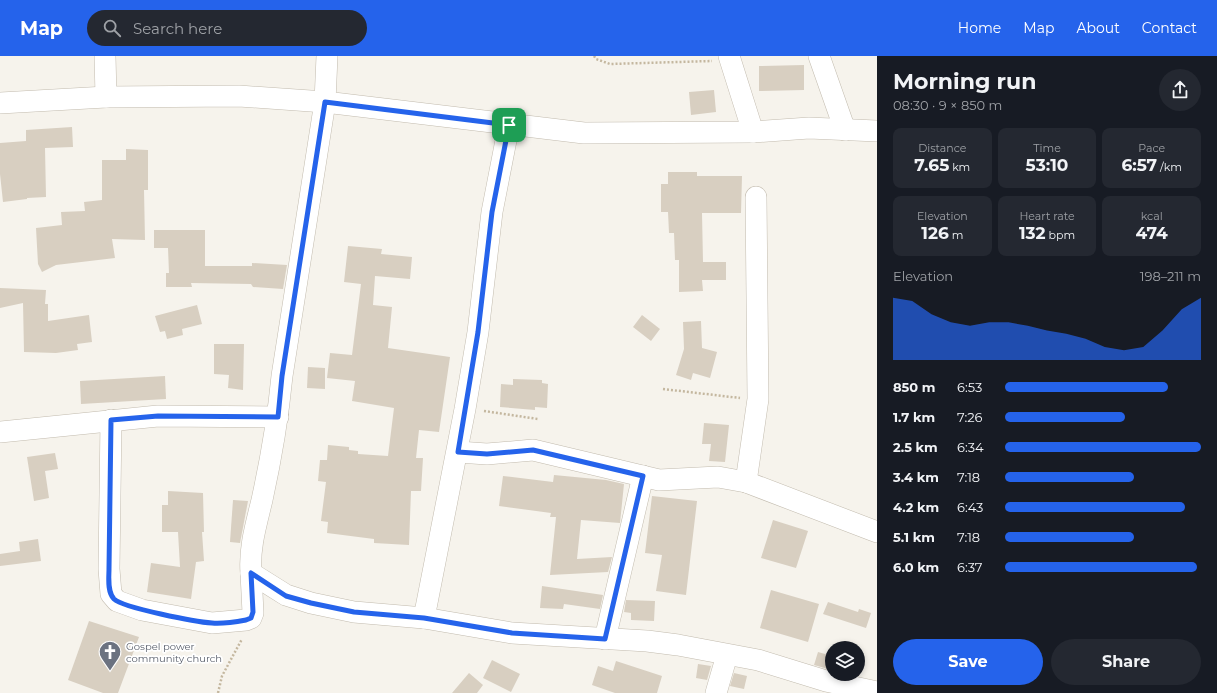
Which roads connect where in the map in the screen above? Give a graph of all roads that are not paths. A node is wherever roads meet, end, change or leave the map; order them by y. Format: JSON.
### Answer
{"nodes":[{"id":1,"x":105,"y":56,"type":"edge"},
{"id":2,"x":327,"y":56,"type":"edge"},
{"id":3,"x":818,"y":56,"type":"edge"},
{"id":4,"x":730,"y":58,"type":"edge"},
{"id":5,"x":106,"y":97,"type":"junction"},
{"id":6,"x":325,"y":102,"type":"junction"},
{"id":7,"x":0,"y":103,"type":"edge"},
{"id":8,"x":509,"y":125,"type":"junction"},
{"id":9,"x":845,"y":130,"type":"junction"},
{"id":10,"x":752,"y":132,"type":"junction"},
{"id":11,"x":877,"y":132,"type":"edge"},
{"id":12,"x":756,"y":197,"type":"dead end"},
{"id":13,"x":278,"y":417,"type":"junction"},
{"id":14,"x":111,"y":420,"type":"junction"},
{"id":15,"x":0,"y":432,"type":"edge"},
{"id":16,"x":458,"y":452,"type":"junction"},
{"id":17,"x":643,"y":476,"type":"junction"},
{"id":18,"x":746,"y":482,"type":"junction"},
{"id":19,"x":877,"y":532,"type":"edge"},
{"id":20,"x":251,"y":573,"type":"junction"},
{"id":21,"x":424,"y":618,"type":"junction"},
{"id":22,"x":605,"y":639,"type":"junction"},
{"id":23,"x":726,"y":655,"type":"junction"},
{"id":24,"x":877,"y":692,"type":"edge"},
{"id":25,"x":716,"y":693,"type":"edge"}],
"edges":[{"from":1,"to":5,"type":"street"},
{"from":2,"to":6,"type":"street"},
{"from":3,"to":9,"type":"street"},
{"from":4,"to":10,"type":"street"},
{"from":5,"to":6,"type":"street"},
{"from":5,"to":7,"type":"street"},
{"from":6,"to":8,"type":"street"},
{"from":6,"to":13,"type":"street"},
{"from":8,"to":10,"type":"street"},
{"from":8,"to":16,"type":"street"},
{"from":9,"to":10,"type":"street"},
{"from":9,"to":11,"type":"street"},
{"from":12,"to":18,"type":"street"},
{"from":13,"to":14,"type":"street"},
{"from":13,"to":20,"type":"street"},
{"from":14,"to":15,"type":"street"},
{"from":14,"to":20,"type":"street"},
{"from":16,"to":17,"type":"street"},
{"from":16,"to":21,"type":"street"},
{"from":17,"to":18,"type":"street"},
{"from":17,"to":22,"type":"street"},
{"from":18,"to":19,"type":"street"},
{"from":20,"to":21,"type":"street"},
{"from":21,"to":22,"type":"street"},
{"from":22,"to":23,"type":"street"},
{"from":23,"to":24,"type":"street"},
{"from":23,"to":25,"type":"street"}]}
